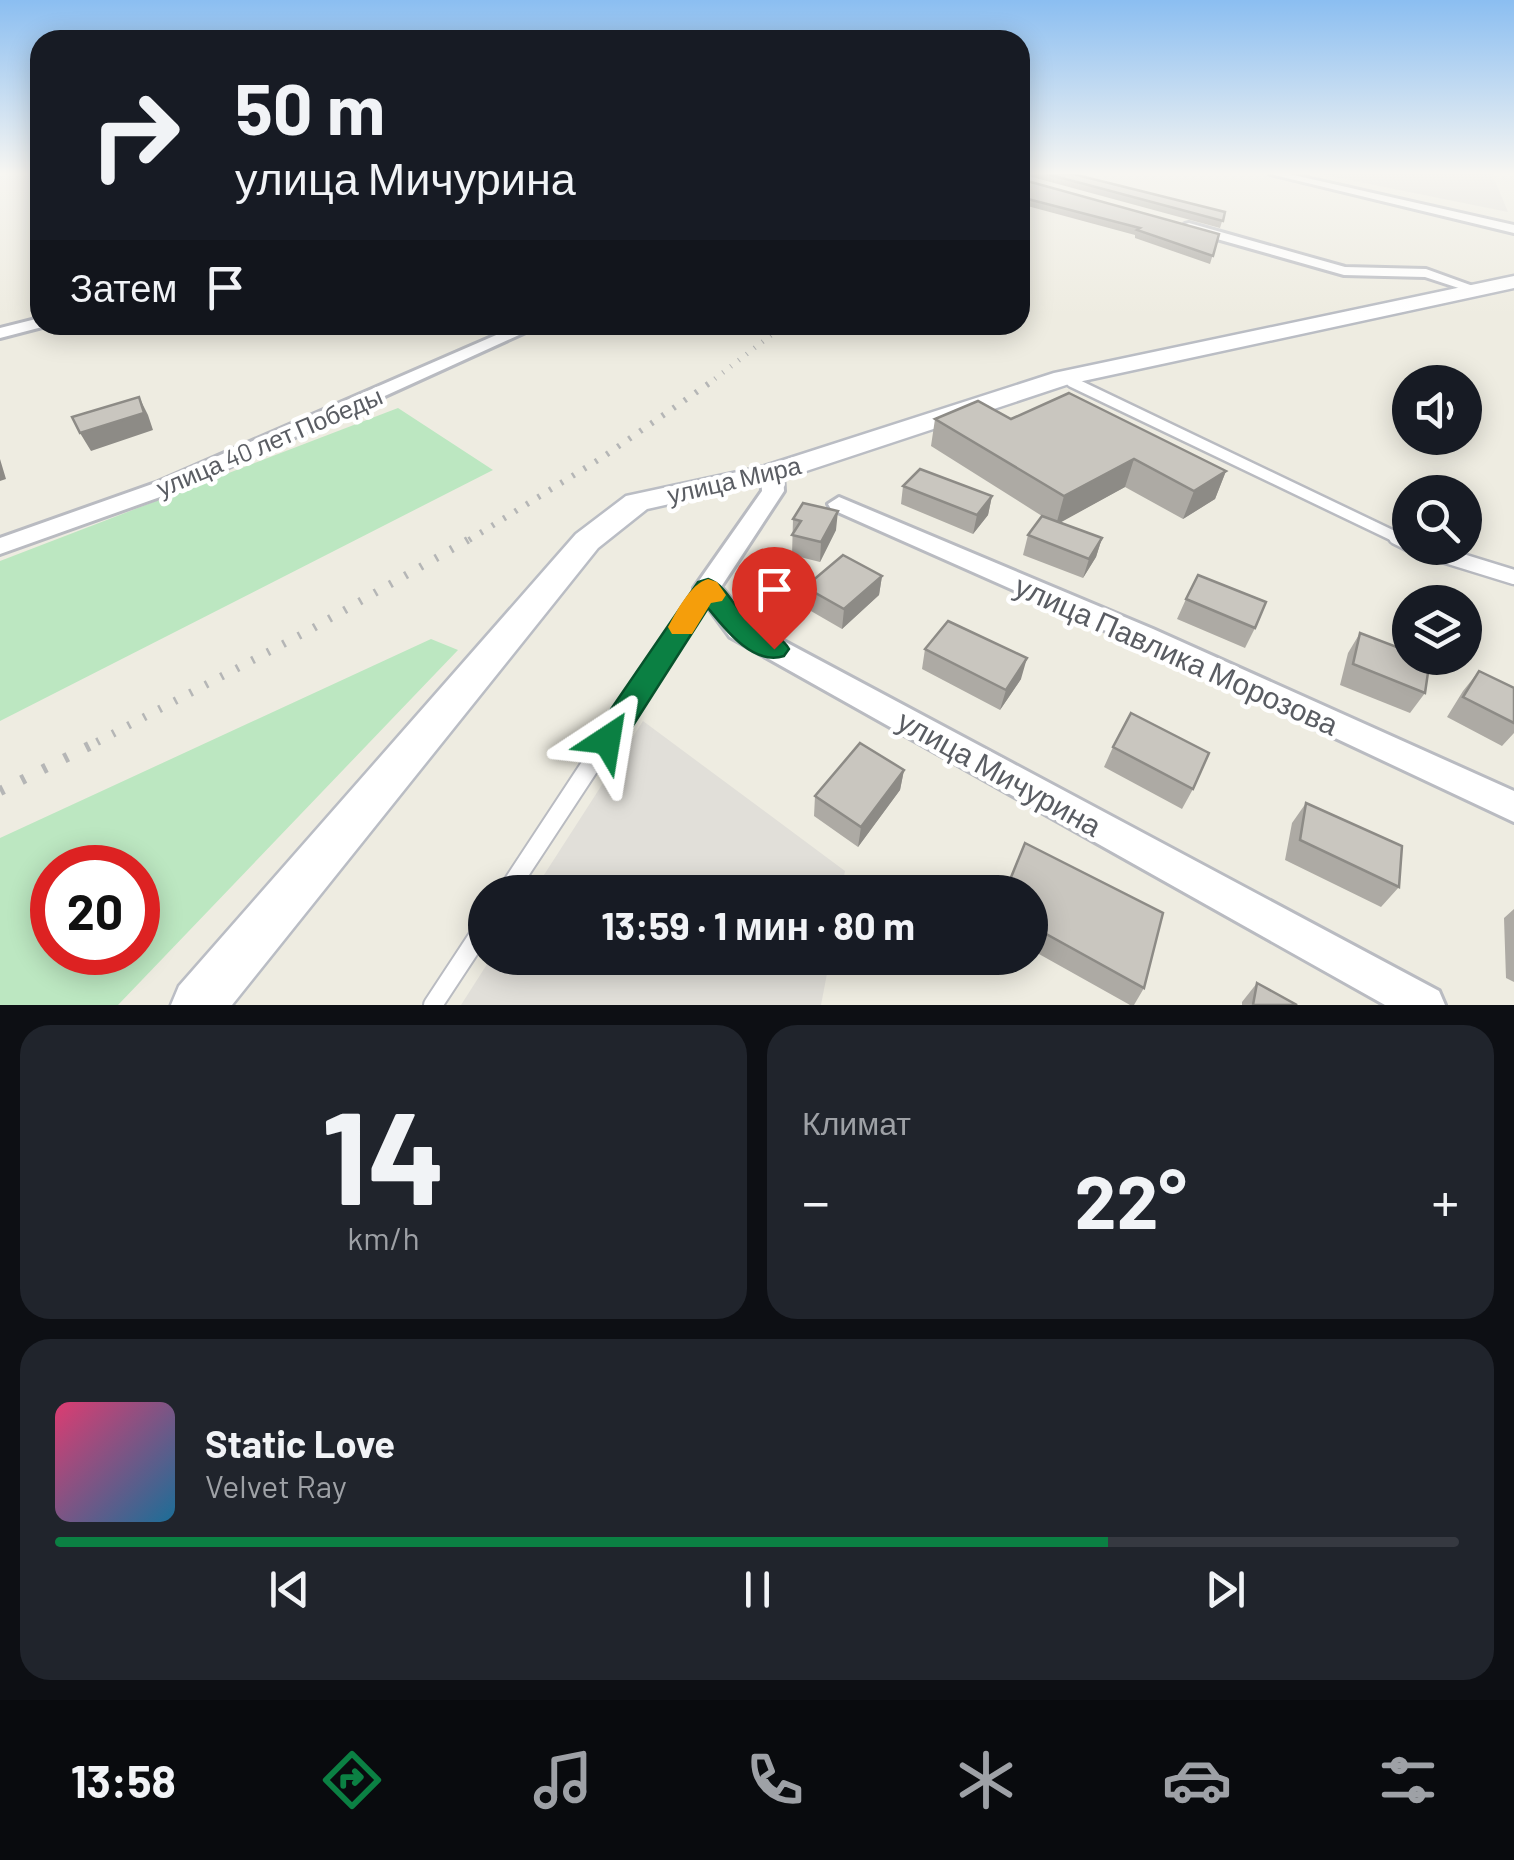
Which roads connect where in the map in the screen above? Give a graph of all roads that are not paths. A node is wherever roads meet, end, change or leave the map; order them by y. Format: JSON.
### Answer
{"nodes":[{"id":1,"x":1483,"y":221,"type":"edge"},
{"id":2,"x":1172,"y":222,"type":"edge"},
{"id":3,"x":1514,"y":228,"type":"edge"},
{"id":4,"x":1514,"y":282,"type":"edge"},
{"id":5,"x":1477,"y":290,"type":"junction"},
{"id":6,"x":30,"y":325,"type":"edge"},
{"id":7,"x":0,"y":333,"type":"edge"},
{"id":8,"x":510,"y":335,"type":"edge"},
{"id":9,"x":1063,"y":378,"type":"junction"},
{"id":10,"x":772,"y":473,"type":"junction"},
{"id":11,"x":839,"y":504,"type":"dead end"},
{"id":12,"x":1392,"y":535,"type":"edge"},
{"id":13,"x":0,"y":546,"type":"edge"},
{"id":14,"x":1473,"y":565,"type":"edge"},
{"id":15,"x":1514,"y":578,"type":"edge"},
{"id":16,"x":708,"y":588,"type":"junction"},
{"id":17,"x":1514,"y":807,"type":"edge"},
{"id":18,"x":518,"y":875,"type":"edge"},
{"id":19,"x":468,"y":952,"type":"edge"},
{"id":20,"x":198,"y":1005,"type":"edge"},
{"id":21,"x":433,"y":1005,"type":"edge"},
{"id":22,"x":1426,"y":1005,"type":"edge"}],
"edges":[{"from":1,"to":3,"type":"street"},
{"from":2,"to":5,"type":"street"},
{"from":4,"to":5,"type":"street","name":"улица Мира"},
{"from":5,"to":9,"type":"street","name":"улица Мира"},
{"from":6,"to":7,"type":"street"},
{"from":8,"to":13,"type":"street","name":"улица 40 лет Победы"},
{"from":9,"to":10,"type":"street","name":"улица Мира"},
{"from":9,"to":12,"type":"lane"},
{"from":10,"to":16,"type":"street"},
{"from":10,"to":20,"type":"street","name":"улица Мира"},
{"from":11,"to":17,"type":"street","name":"улица Павлика Морозова"},
{"from":14,"to":15,"type":"lane"},
{"from":16,"to":18,"type":"lane"},
{"from":16,"to":22,"type":"street","name":"улица Мичурина"},
{"from":19,"to":21,"type":"lane"}]}
